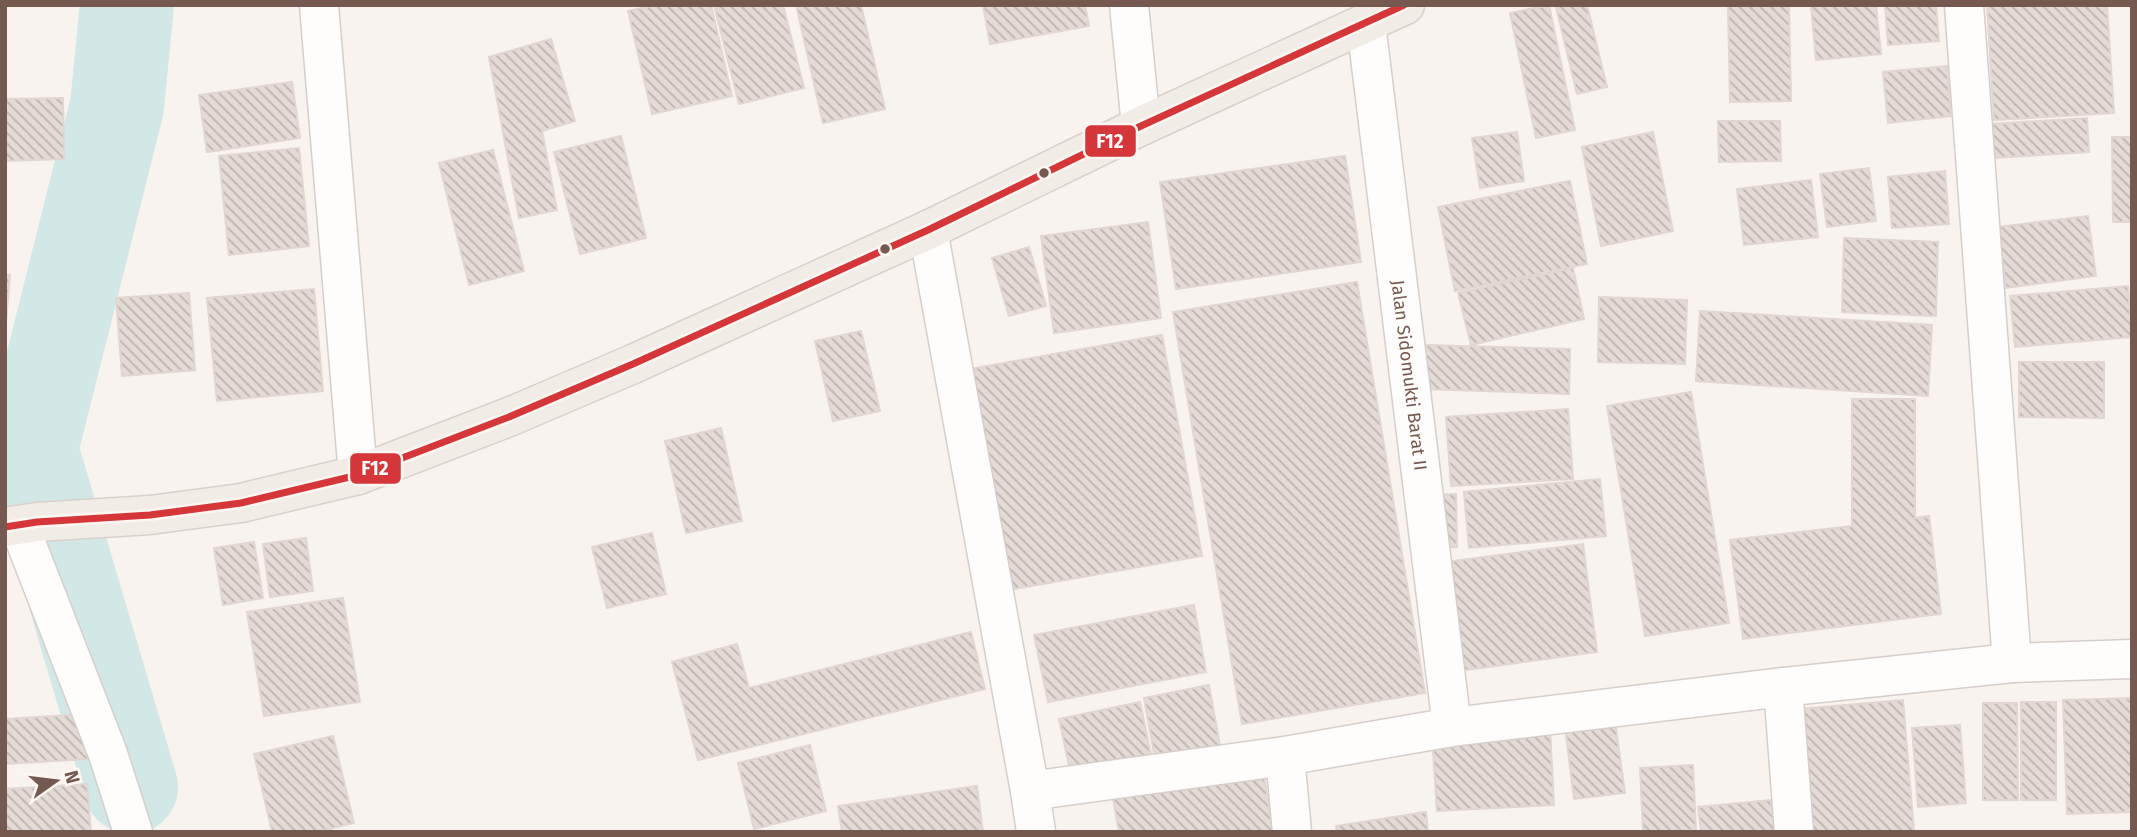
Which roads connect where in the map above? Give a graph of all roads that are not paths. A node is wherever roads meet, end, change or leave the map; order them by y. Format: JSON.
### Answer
{"nodes":[{"id":1,"x":319,"y":5,"type":"edge"},
{"id":2,"x":1129,"y":5,"type":"edge"},
{"id":3,"x":1405,"y":5,"type":"edge"},
{"id":4,"x":1964,"y":5,"type":"edge"},
{"id":5,"x":1366,"y":24,"type":"junction"},
{"id":6,"x":1141,"y":126,"type":"junction"},
{"id":7,"x":928,"y":230,"type":"junction"},
{"id":8,"x":358,"y":475,"type":"junction"},
{"id":9,"x":21,"y":525,"type":"edge"},
{"id":10,"x":2132,"y":659,"type":"edge"},
{"id":11,"x":2012,"y":663,"type":"junction"},
{"id":12,"x":1783,"y":687,"type":"junction"},
{"id":13,"x":1452,"y":727,"type":"junction"},
{"id":14,"x":1285,"y":756,"type":"junction"},
{"id":15,"x":1030,"y":791,"type":"junction"},
{"id":16,"x":132,"y":832,"type":"edge"},
{"id":17,"x":1036,"y":832,"type":"edge"},
{"id":18,"x":1292,"y":832,"type":"edge"},
{"id":19,"x":1794,"y":832,"type":"edge"}],
"edges":[{"from":1,"to":8,"type":"street"},
{"from":2,"to":6,"type":"street"},
{"from":3,"to":5,"type":"main road"},
{"from":4,"to":11,"type":"street"},
{"from":5,"to":6,"type":"main road"},
{"from":5,"to":13,"type":"street","name":"Jalan Sidomukti Barat II"},
{"from":6,"to":7,"type":"main road"},
{"from":7,"to":8,"type":"main road"},
{"from":7,"to":15,"type":"street"},
{"from":8,"to":9,"type":"main road"},
{"from":9,"to":16,"type":"street"},
{"from":10,"to":11,"type":"street"},
{"from":11,"to":12,"type":"street"},
{"from":12,"to":13,"type":"street"},
{"from":12,"to":19,"type":"street"},
{"from":13,"to":14,"type":"street"},
{"from":14,"to":15,"type":"street"},
{"from":14,"to":18,"type":"street"},
{"from":15,"to":17,"type":"street"}]}
